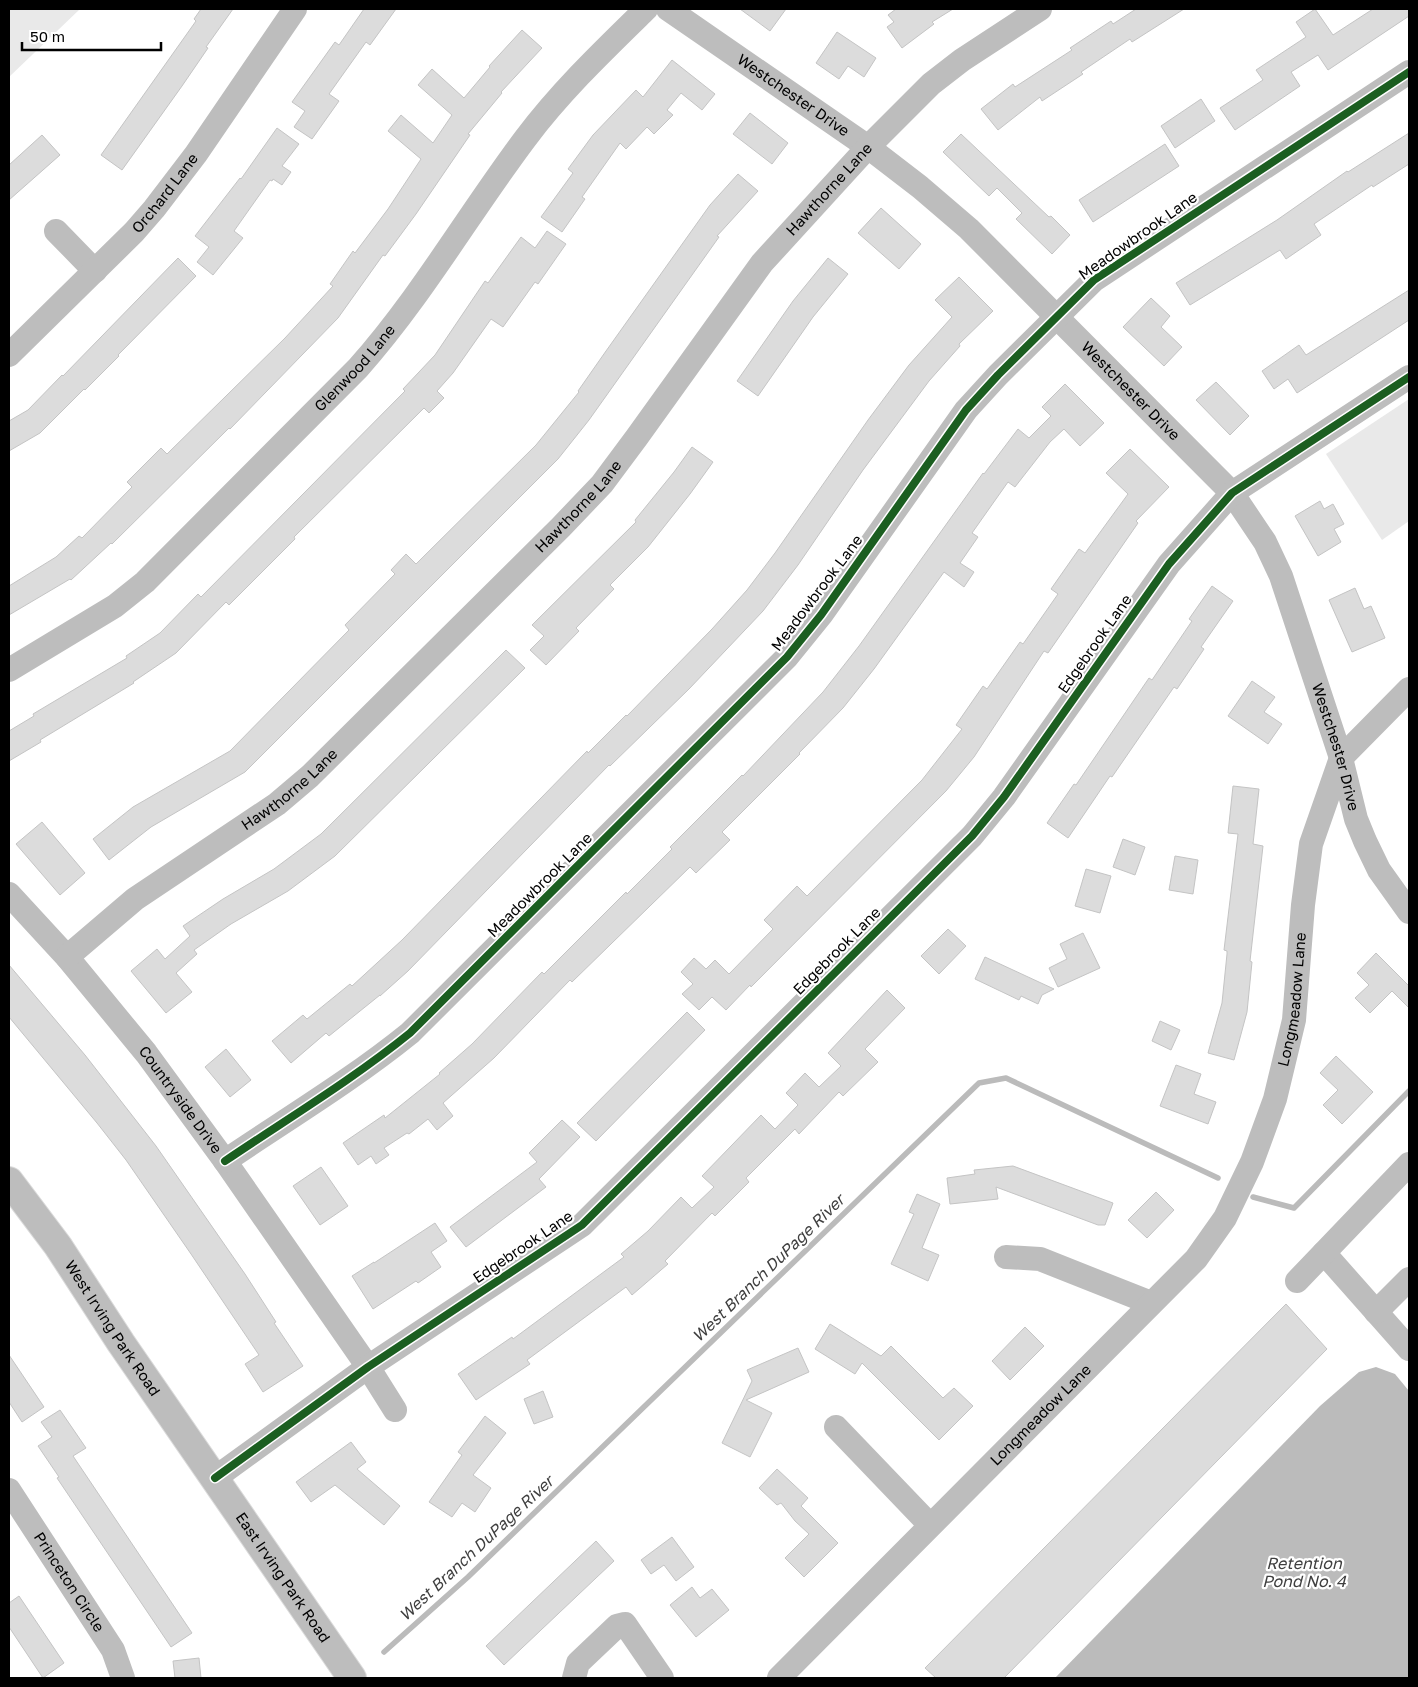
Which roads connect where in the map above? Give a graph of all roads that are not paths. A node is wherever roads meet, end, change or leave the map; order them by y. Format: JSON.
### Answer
{"nodes":[{"id":1,"x":295,"y":9,"type":"edge"},
{"id":2,"x":646,"y":9,"type":"edge"},
{"id":3,"x":668,"y":9,"type":"edge"},
{"id":4,"x":1040,"y":9,"type":"edge"},
{"id":5,"x":1409,"y":72,"type":"edge"},
{"id":6,"x":868,"y":147,"type":"junction"},
{"id":7,"x":56,"y":231,"type":"dead end"},
{"id":8,"x":95,"y":271,"type":"junction"},
{"id":9,"x":1056,"y":317,"type":"junction"},
{"id":10,"x":9,"y":355,"type":"edge"},
{"id":11,"x":1409,"y":377,"type":"edge"},
{"id":12,"x":1232,"y":493,"type":"junction"},
{"id":13,"x":9,"y":670,"type":"edge"},
{"id":14,"x":1409,"y":689,"type":"edge"},
{"id":15,"x":1341,"y":758,"type":"junction"},
{"id":16,"x":9,"y":894,"type":"edge"},
{"id":17,"x":1409,"y":912,"type":"edge"},
{"id":18,"x":67,"y":957,"type":"junction"},
{"id":19,"x":225,"y":1161,"type":"junction"},
{"id":20,"x":1409,"y":1164,"type":"edge"},
{"id":21,"x":9,"y":1181,"type":"edge"},
{"id":22,"x":1324,"y":1253,"type":"junction"},
{"id":23,"x":1006,"y":1257,"type":"dead end"},
{"id":24,"x":1409,"y":1278,"type":"edge"},
{"id":25,"x":1296,"y":1281,"type":"dead end"},
{"id":26,"x":1151,"y":1303,"type":"junction"},
{"id":27,"x":1376,"y":1312,"type":"junction"},
{"id":28,"x":1409,"y":1349,"type":"edge"},
{"id":29,"x":368,"y":1367,"type":"junction"},
{"id":30,"x":396,"y":1410,"type":"dead end"},
{"id":31,"x":836,"y":1427,"type":"dead end"},
{"id":32,"x":215,"y":1478,"type":"junction"},
{"id":33,"x":9,"y":1490,"type":"edge"},
{"id":34,"x":930,"y":1525,"type":"junction"},
{"id":35,"x":123,"y":1678,"type":"edge"},
{"id":36,"x":352,"y":1678,"type":"edge"},
{"id":37,"x":574,"y":1678,"type":"edge"},
{"id":38,"x":662,"y":1678,"type":"edge"},
{"id":39,"x":779,"y":1678,"type":"edge"}],
"edges":[{"from":1,"to":8,"type":"street","name":"Orchard Lane"},
{"from":2,"to":13,"type":"street","name":"Glenwood Lane"},
{"from":3,"to":6,"type":"street","name":"Westchester Drive"},
{"from":4,"to":6,"type":"street","name":"Hawthorne Lane"},
{"from":5,"to":9,"type":"street","name":"Meadowbrook Lane"},
{"from":6,"to":9,"type":"street","name":"Westchester Drive"},
{"from":6,"to":18,"type":"street","name":"Hawthorne Lane"},
{"from":7,"to":8,"type":"street"},
{"from":8,"to":10,"type":"street","name":"Orchard Lane"},
{"from":9,"to":12,"type":"street","name":"Westchester Drive"},
{"from":9,"to":19,"type":"street","name":"Meadowbrook Lane"},
{"from":11,"to":12,"type":"street","name":"Edgebrook Lane"},
{"from":12,"to":15,"type":"street","name":"Westchester Drive"},
{"from":12,"to":29,"type":"street","name":"Edgebrook Lane"},
{"from":14,"to":15,"type":"street","name":"Longmeadow Lane"},
{"from":15,"to":17,"type":"street","name":"Westchester Drive"},
{"from":15,"to":26,"type":"street","name":"Longmeadow Lane"},
{"from":16,"to":18,"type":"street","name":"Countryside Drive"},
{"from":18,"to":19,"type":"street","name":"Countryside Drive"},
{"from":19,"to":29,"type":"street","name":"Countryside Drive"},
{"from":20,"to":22,"type":"street"},
{"from":21,"to":32,"type":"main road","name":"West Irving Park Road"},
{"from":22,"to":25,"type":"street"},
{"from":22,"to":27,"type":"street"},
{"from":23,"to":26,"type":"street"},
{"from":24,"to":27,"type":"street"},
{"from":26,"to":34,"type":"street","name":"Longmeadow Lane"},
{"from":27,"to":28,"type":"street"},
{"from":29,"to":30,"type":"street"},
{"from":29,"to":32,"type":"street","name":"Edgebrook Lane"},
{"from":31,"to":34,"type":"street"},
{"from":32,"to":36,"type":"main road","name":"East Irving Park Road"},
{"from":33,"to":35,"type":"street","name":"Princeton Circle"},
{"from":34,"to":39,"type":"street","name":"Longmeadow Lane"},
{"from":37,"to":38,"type":"street"}]}
